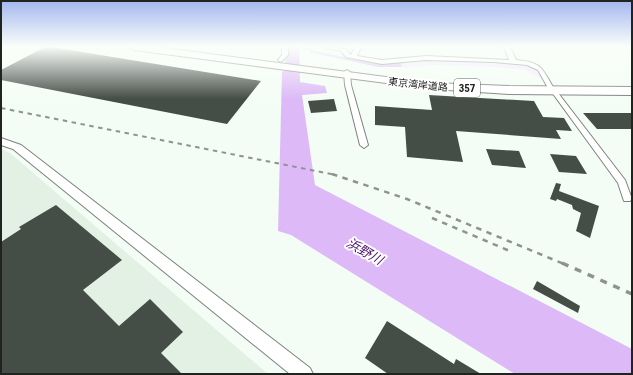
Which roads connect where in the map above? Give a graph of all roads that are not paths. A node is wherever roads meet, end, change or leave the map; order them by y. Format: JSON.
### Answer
{"nodes":[{"id":1,"x":289,"y":64,"type":"edge"},
{"id":2,"x":531,"y":64,"type":"edge"},
{"id":3,"x":347,"y":73,"type":"junction"},
{"id":4,"x":632,"y":87,"type":"edge"},
{"id":5,"x":551,"y":89,"type":"junction"},
{"id":6,"x":632,"y":90,"type":"edge"},
{"id":7,"x":1,"y":141,"type":"edge"},
{"id":8,"x":364,"y":145,"type":"dead end"},
{"id":9,"x":627,"y":199,"type":"dead end"},
{"id":10,"x":304,"y":374,"type":"edge"}],
"edges":[{"from":1,"to":3,"type":"highway","name":"東京湾岸道路","number":"357"},
{"from":2,"to":5,"type":"street"},
{"from":3,"to":5,"type":"highway","name":"東京湾岸道路","number":"357"},
{"from":3,"to":8,"type":"street"},
{"from":4,"to":5,"type":"highway","name":"東京湾岸道路","number":"357"},
{"from":5,"to":6,"type":"highway","name":"東京湾岸道路","number":"357"},
{"from":5,"to":9,"type":"street"},
{"from":7,"to":10,"type":"street"}]}
